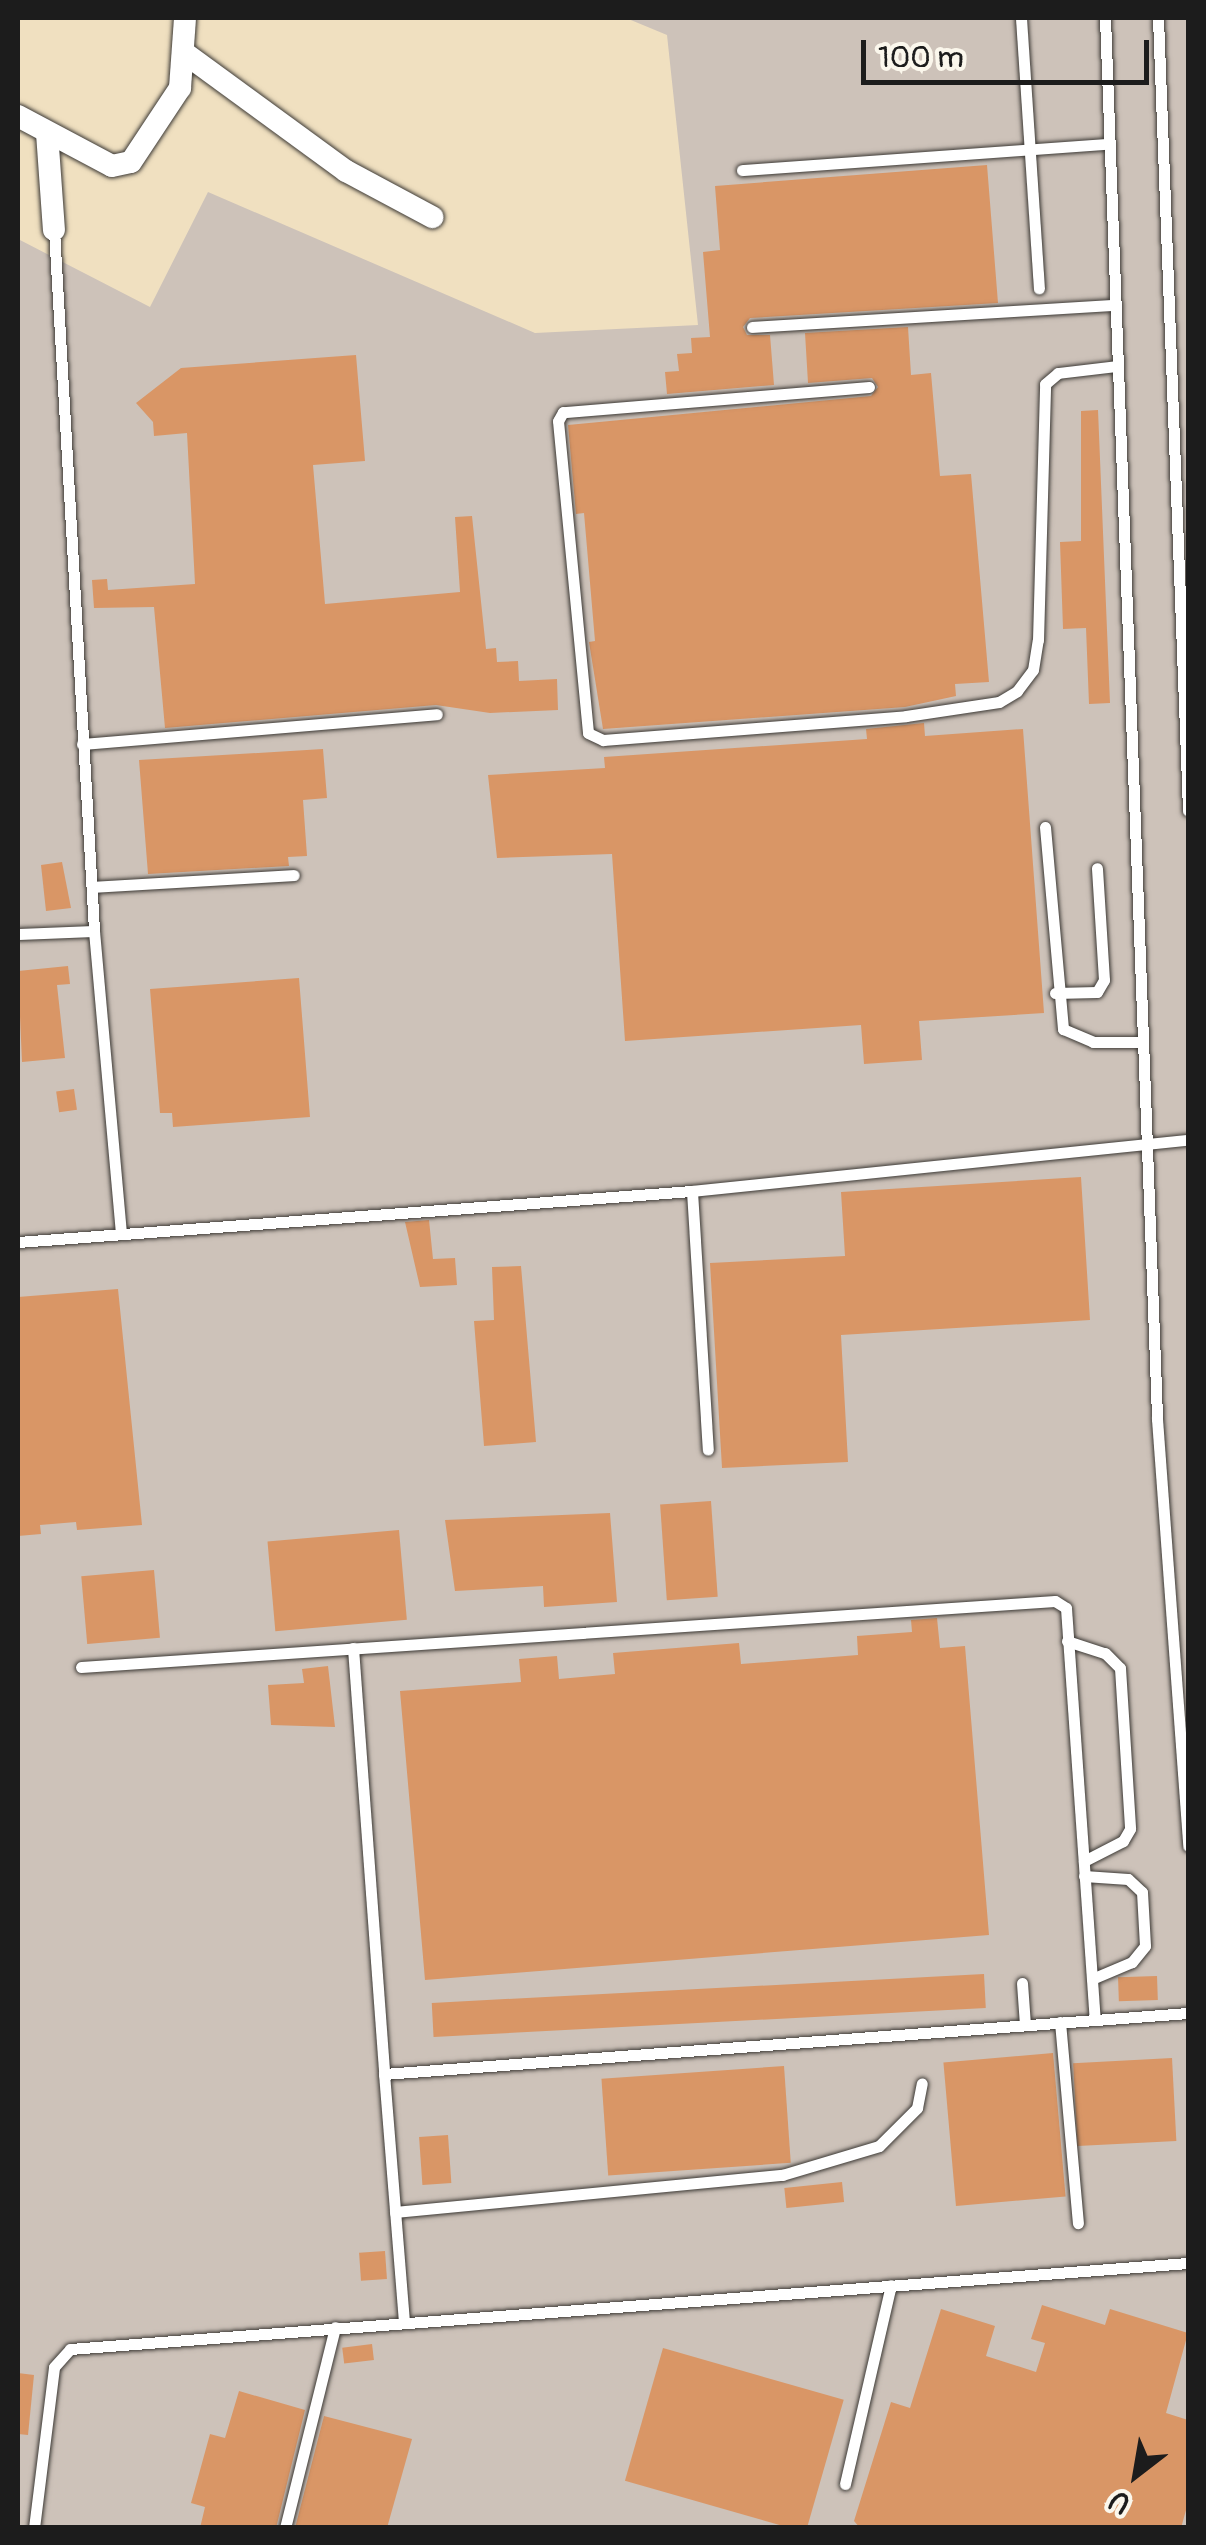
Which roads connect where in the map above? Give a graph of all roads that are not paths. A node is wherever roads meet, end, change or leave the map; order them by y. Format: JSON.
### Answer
{"nodes":[{"id":1,"x":186,"y":18,"type":"edge"},
{"id":2,"x":1021,"y":18,"type":"edge"},
{"id":3,"x":1105,"y":18,"type":"edge"},
{"id":4,"x":1158,"y":18,"type":"edge"},
{"id":5,"x":186,"y":54,"type":"junction"},
{"id":6,"x":18,"y":116,"type":"edge"},
{"id":7,"x":48,"y":133,"type":"junction"},
{"id":8,"x":1108,"y":144,"type":"junction"},
{"id":9,"x":1032,"y":153,"type":"junction"},
{"id":10,"x":742,"y":170,"type":"dead end"},
{"id":11,"x":432,"y":217,"type":"dead end"},
{"id":12,"x":54,"y":230,"type":"joint"},
{"id":13,"x":1039,"y":288,"type":"dead end"},
{"id":14,"x":1114,"y":305,"type":"junction"},
{"id":15,"x":752,"y":327,"type":"dead end"},
{"id":16,"x":1117,"y":366,"type":"junction"},
{"id":17,"x":869,"y":388,"type":"dead end"},
{"id":18,"x":437,"y":714,"type":"dead end"},
{"id":19,"x":82,"y":744,"type":"junction"},
{"id":20,"x":1188,"y":810,"type":"edge"},
{"id":21,"x":1045,"y":827,"type":"dead end"},
{"id":22,"x":1097,"y":868,"type":"dead end"},
{"id":23,"x":294,"y":875,"type":"dead end"},
{"id":24,"x":92,"y":888,"type":"junction"},
{"id":25,"x":94,"y":932,"type":"junction"},
{"id":26,"x":18,"y":934,"type":"edge"},
{"id":27,"x":1055,"y":993,"type":"junction"},
{"id":28,"x":1142,"y":1042,"type":"junction"},
{"id":29,"x":1188,"y":1140,"type":"edge"},
{"id":30,"x":1146,"y":1142,"type":"junction"},
{"id":31,"x":692,"y":1191,"type":"junction"},
{"id":32,"x":121,"y":1234,"type":"junction"},
{"id":33,"x":18,"y":1242,"type":"edge"},
{"id":34,"x":708,"y":1450,"type":"dead end"},
{"id":35,"x":1067,"y":1640,"type":"junction"},
{"id":36,"x":353,"y":1648,"type":"junction"},
{"id":37,"x":81,"y":1667,"type":"dead end"},
{"id":38,"x":1188,"y":1846,"type":"edge"},
{"id":39,"x":1084,"y":1861,"type":"junction"},
{"id":40,"x":1084,"y":1876,"type":"junction"},
{"id":41,"x":1092,"y":1979,"type":"junction"},
{"id":42,"x":1022,"y":1984,"type":"dead end"},
{"id":43,"x":1188,"y":2013,"type":"edge"},
{"id":44,"x":1095,"y":2020,"type":"junction"},
{"id":45,"x":1060,"y":2022,"type":"junction"},
{"id":46,"x":1025,"y":2025,"type":"junction"},
{"id":47,"x":384,"y":2074,"type":"junction"},
{"id":48,"x":922,"y":2083,"type":"dead end"},
{"id":49,"x":395,"y":2212,"type":"junction"},
{"id":50,"x":1078,"y":2223,"type":"dead end"},
{"id":51,"x":1188,"y":2263,"type":"edge"},
{"id":52,"x":890,"y":2285,"type":"junction"},
{"id":53,"x":404,"y":2322,"type":"junction"},
{"id":54,"x":335,"y":2327,"type":"junction"},
{"id":55,"x":845,"y":2484,"type":"dead end"},
{"id":56,"x":34,"y":2528,"type":"edge"},
{"id":57,"x":285,"y":2528,"type":"edge"}],
"edges":[{"from":1,"to":5,"type":"street"},
{"from":2,"to":9,"type":"lane"},
{"from":3,"to":8,"type":"lane"},
{"from":4,"to":20,"type":"lane"},
{"from":5,"to":7,"type":"street"},
{"from":5,"to":11,"type":"street"},
{"from":6,"to":7,"type":"street"},
{"from":7,"to":12,"type":"street"},
{"from":8,"to":9,"type":"lane"},
{"from":8,"to":14,"type":"lane"},
{"from":9,"to":10,"type":"lane"},
{"from":9,"to":13,"type":"lane"},
{"from":12,"to":19,"type":"lane"},
{"from":14,"to":15,"type":"lane"},
{"from":14,"to":16,"type":"lane"},
{"from":16,"to":17,"type":"lane"},
{"from":16,"to":28,"type":"lane"},
{"from":18,"to":19,"type":"lane"},
{"from":19,"to":24,"type":"lane"},
{"from":21,"to":27,"type":"lane"},
{"from":22,"to":27,"type":"lane"},
{"from":23,"to":24,"type":"lane"},
{"from":24,"to":25,"type":"lane"},
{"from":25,"to":26,"type":"lane"},
{"from":25,"to":32,"type":"lane"},
{"from":27,"to":28,"type":"lane"},
{"from":28,"to":30,"type":"lane"},
{"from":29,"to":30,"type":"lane"},
{"from":30,"to":31,"type":"lane"},
{"from":30,"to":38,"type":"lane"},
{"from":31,"to":32,"type":"lane"},
{"from":31,"to":34,"type":"lane"},
{"from":32,"to":33,"type":"lane"},
{"from":35,"to":36,"type":"lane"},
{"from":35,"to":39,"type":"lane"},
{"from":35,"to":39,"type":"lane"},
{"from":36,"to":37,"type":"lane"},
{"from":36,"to":47,"type":"lane"},
{"from":39,"to":40,"type":"lane"},
{"from":40,"to":41,"type":"lane"},
{"from":40,"to":41,"type":"lane"},
{"from":41,"to":44,"type":"lane"},
{"from":42,"to":46,"type":"lane"},
{"from":43,"to":44,"type":"lane"},
{"from":44,"to":45,"type":"lane"},
{"from":45,"to":46,"type":"lane"},
{"from":45,"to":50,"type":"lane"},
{"from":46,"to":47,"type":"lane"},
{"from":47,"to":49,"type":"lane"},
{"from":48,"to":49,"type":"lane"},
{"from":49,"to":53,"type":"lane"},
{"from":51,"to":52,"type":"lane"},
{"from":52,"to":53,"type":"lane"},
{"from":52,"to":55,"type":"lane"},
{"from":53,"to":54,"type":"lane"},
{"from":54,"to":56,"type":"lane"},
{"from":54,"to":57,"type":"lane"}]}
